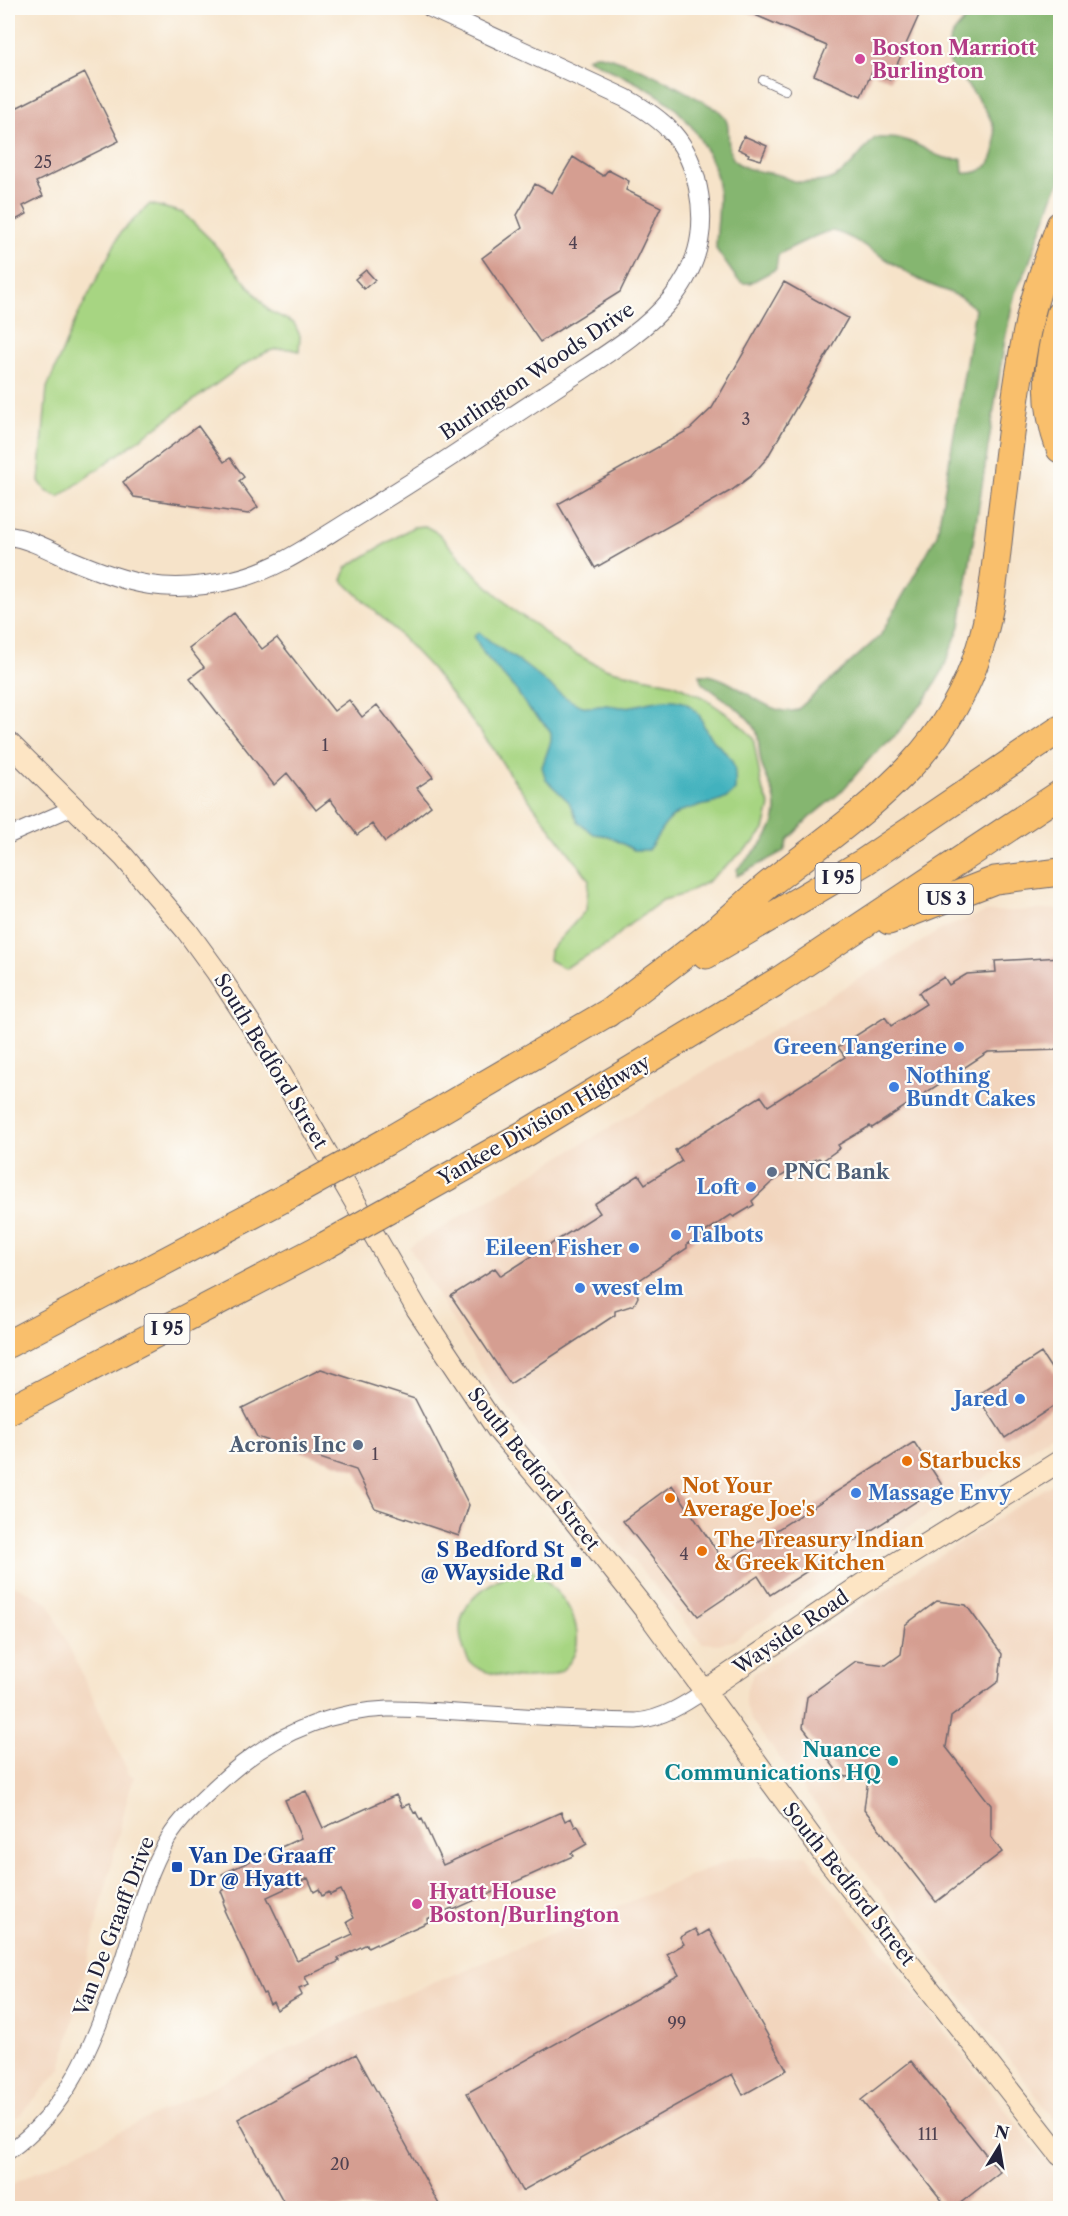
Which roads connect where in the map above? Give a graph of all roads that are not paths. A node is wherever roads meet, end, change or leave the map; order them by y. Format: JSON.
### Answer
{"nodes":[{"id":1,"x":431,"y":8,"type":"edge"},
{"id":2,"x":763,"y":80,"type":"dead end"},
{"id":3,"x":785,"y":90,"type":"dead end"},
{"id":4,"x":1060,"y":225,"type":"edge"},
{"id":5,"x":1060,"y":314,"type":"edge"},
{"id":6,"x":1060,"y":449,"type":"edge"},
{"id":7,"x":8,"y":537,"type":"edge"},
{"id":8,"x":1060,"y":729,"type":"edge"},
{"id":9,"x":8,"y":742,"type":"edge"},
{"id":10,"x":1060,"y":794,"type":"edge"},
{"id":11,"x":74,"y":807,"type":"junction"},
{"id":12,"x":8,"y":836,"type":"edge"},
{"id":13,"x":1060,"y":872,"type":"edge"},
{"id":14,"x":836,"y":943,"type":"junction"},
{"id":15,"x":607,"y":1014,"type":"junction"},
{"id":16,"x":8,"y":1344,"type":"edge"},
{"id":17,"x":8,"y":1411,"type":"edge"},
{"id":18,"x":1060,"y":1461,"type":"edge"},
{"id":19,"x":706,"y":1690,"type":"junction"},
{"id":20,"x":8,"y":2152,"type":"edge"},
{"id":21,"x":1060,"y":2156,"type":"edge"}],
"edges":[{"from":1,"to":7,"type":"street","name":"Burlington Woods Drive"},
{"from":2,"to":3,"type":"lane"},
{"from":4,"to":15,"type":"highway"},
{"from":5,"to":6,"type":"highway"},
{"from":8,"to":15,"type":"highway","number":"I 95"},
{"from":9,"to":11,"type":"main road","name":"South Bedford Street"},
{"from":10,"to":14,"type":"highway","name":"Yankee Division Highway","number":"I 95"},
{"from":11,"to":12,"type":"street"},
{"from":11,"to":19,"type":"main road","name":"South Bedford Street"},
{"from":13,"to":14,"type":"highway","number":"US 3"},
{"from":14,"to":17,"type":"highway","name":"Yankee Division Highway","number":"I 95","bridge":true},
{"from":15,"to":16,"type":"highway","number":"I 95","bridge":true},
{"from":18,"to":19,"type":"main road","name":"Wayside Road"},
{"from":19,"to":20,"type":"street","name":"Van De Graaff Drive"},
{"from":19,"to":21,"type":"main road","name":"South Bedford Street"}]}
